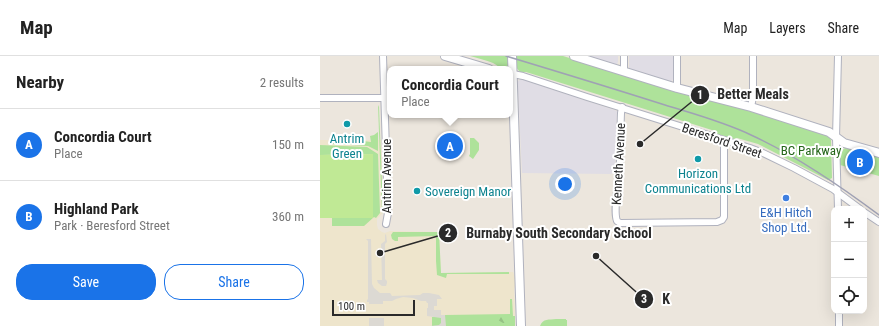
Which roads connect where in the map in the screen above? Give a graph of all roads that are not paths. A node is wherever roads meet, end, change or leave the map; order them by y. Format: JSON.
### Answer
{"nodes":[{"id":1,"x":383,"y":56,"type":"edge"},
{"id":2,"x":445,"y":56,"type":"edge"},
{"id":3,"x":512,"y":56,"type":"edge"},
{"id":4,"x":574,"y":56,"type":"edge"},
{"id":5,"x":624,"y":56,"type":"edge"},
{"id":6,"x":677,"y":56,"type":"edge"},
{"id":7,"x":753,"y":56,"type":"edge"},
{"id":8,"x":838,"y":56,"type":"edge"},
{"id":9,"x":479,"y":66,"type":"edge"},
{"id":10,"x":511,"y":66,"type":"edge"},
{"id":11,"x":624,"y":71,"type":"junction"},
{"id":12,"x":513,"y":74,"type":"edge"},
{"id":13,"x":676,"y":88,"type":"junction"},
{"id":14,"x":320,"y":98,"type":"edge"},
{"id":15,"x":385,"y":98,"type":"junction"},
{"id":16,"x":622,"y":107,"type":"junction"},
{"id":17,"x":751,"y":107,"type":"junction"},
{"id":18,"x":513,"y":118,"type":"edge"},
{"id":19,"x":836,"y":138,"type":"junction"},
{"id":20,"x":724,"y":140,"type":"junction"},
{"id":21,"x":879,"y":153,"type":"edge"},
{"id":22,"x":837,"y":192,"type":"junction"},
{"id":23,"x":838,"y":206,"type":"edge"},
{"id":24,"x":856,"y":206,"type":"edge"},
{"id":25,"x":867,"y":214,"type":"edge"},
{"id":26,"x":879,"y":222,"type":"edge"},
{"id":27,"x":386,"y":224,"type":"dead end"},
{"id":28,"x":839,"y":314,"type":"edge"},
{"id":29,"x":521,"y":326,"type":"edge"},
{"id":30,"x":839,"y":326,"type":"edge"}],
"edges":[{"from":1,"to":15,"type":"street","name":"Antrim Avenue"},
{"from":2,"to":9,"type":"street"},
{"from":3,"to":10,"type":"street"},
{"from":4,"to":11,"type":"street"},
{"from":5,"to":11,"type":"street"},
{"from":6,"to":13,"type":"street"},
{"from":7,"to":17,"type":"street"},
{"from":8,"to":19,"type":"street"},
{"from":11,"to":13,"type":"street"},
{"from":12,"to":16,"type":"street","name":"Beresford Street"},
{"from":13,"to":17,"type":"street"},
{"from":14,"to":15,"type":"street"},
{"from":15,"to":27,"type":"street","name":"Antrim Avenue"},
{"from":16,"to":20,"type":"street","name":"Beresford Street"},
{"from":16,"to":20,"type":"street","name":"Kenneth Avenue"},
{"from":17,"to":19,"type":"street"},
{"from":18,"to":29,"type":"street"},
{"from":19,"to":21,"type":"street"},
{"from":19,"to":22,"type":"street"},
{"from":20,"to":22,"type":"street","name":"Beresford Street"},
{"from":22,"to":23,"type":"street"},
{"from":22,"to":24,"type":"street","name":"Beresford Street"},
{"from":25,"to":26,"type":"street"},
{"from":28,"to":30,"type":"street"}]}
